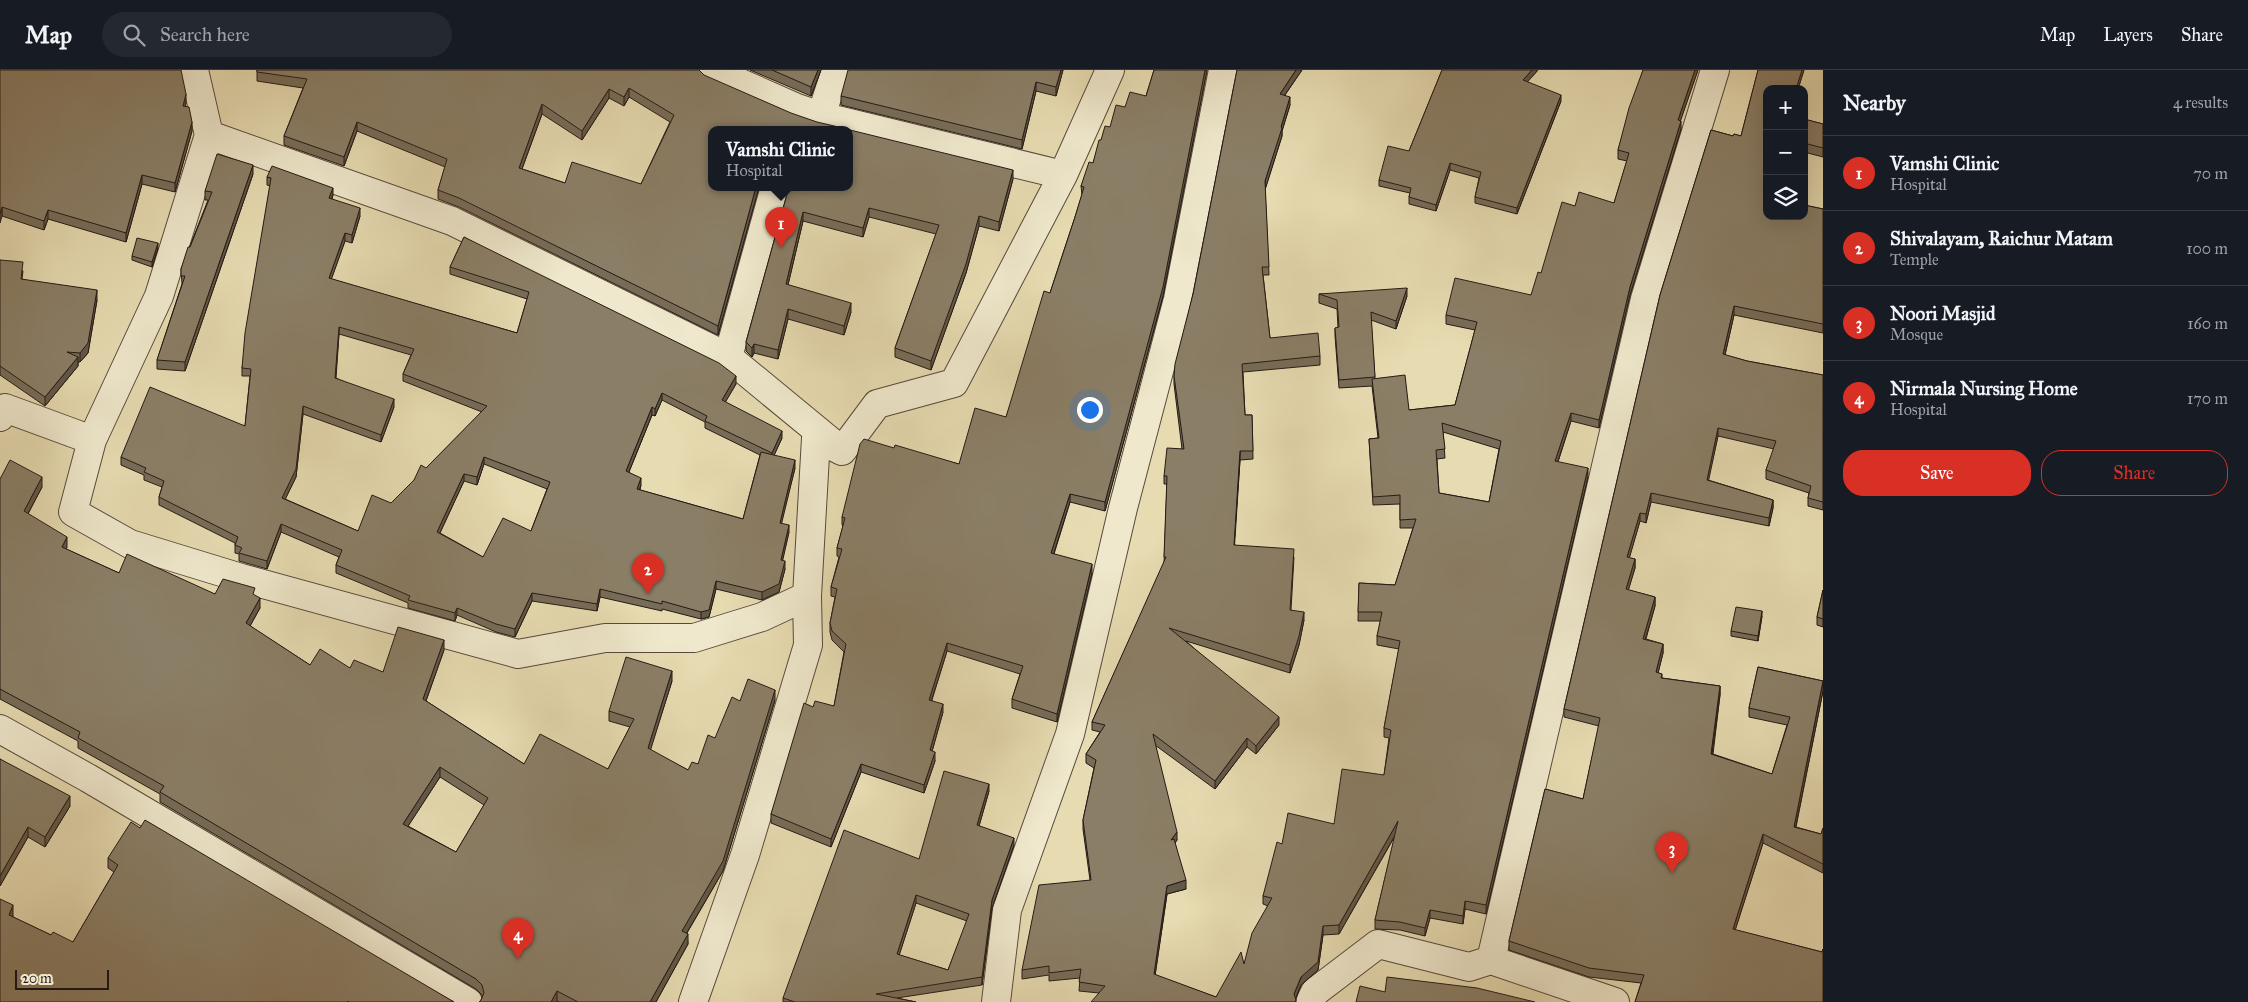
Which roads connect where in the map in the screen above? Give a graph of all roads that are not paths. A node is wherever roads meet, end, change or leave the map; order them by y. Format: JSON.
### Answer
{"nodes":[{"id":1,"x":194,"y":70,"type":"edge"},
{"id":2,"x":711,"y":70,"type":"edge"},
{"id":3,"x":836,"y":70,"type":"edge"},
{"id":4,"x":1110,"y":70,"type":"edge"},
{"id":5,"x":1223,"y":70,"type":"edge"},
{"id":6,"x":1715,"y":70,"type":"edge"},
{"id":7,"x":803,"y":118,"type":"edge"},
{"id":8,"x":839,"y":126,"type":"edge"},
{"id":9,"x":853,"y":129,"type":"edge"},
{"id":10,"x":209,"y":135,"type":"junction"},
{"id":11,"x":1063,"y":175,"type":"junction"},
{"id":12,"x":774,"y":191,"type":"edge"},
{"id":13,"x":728,"y":357,"type":"junction"},
{"id":14,"x":2,"y":410,"type":"edge"},
{"id":15,"x":92,"y":440,"type":"junction"},
{"id":16,"x":842,"y":451,"type":"junction"},
{"id":17,"x":807,"y":596,"type":"junction"},
{"id":18,"x":0,"y":729,"type":"edge"},
{"id":19,"x":1491,"y":960,"type":"junction"},
{"id":20,"x":468,"y":1002,"type":"edge"},
{"id":21,"x":693,"y":1002,"type":"edge"},
{"id":22,"x":996,"y":1002,"type":"edge"},
{"id":23,"x":1310,"y":1002,"type":"edge"},
{"id":24,"x":1616,"y":1002,"type":"edge"}],
"edges":[{"from":1,"to":10,"type":"street"},
{"from":2,"to":7,"type":"street"},
{"from":3,"to":7,"type":"street"},
{"from":4,"to":11,"type":"street"},
{"from":5,"to":22,"type":"street"},
{"from":6,"to":19,"type":"street"},
{"from":7,"to":8,"type":"street"},
{"from":9,"to":11,"type":"street"},
{"from":10,"to":13,"type":"street"},
{"from":10,"to":15,"type":"street"},
{"from":11,"to":16,"type":"street"},
{"from":12,"to":13,"type":"street"},
{"from":13,"to":16,"type":"street"},
{"from":14,"to":15,"type":"street"},
{"from":15,"to":17,"type":"street"},
{"from":16,"to":17,"type":"street"},
{"from":17,"to":21,"type":"street"},
{"from":18,"to":20,"type":"street"},
{"from":19,"to":23,"type":"street"},
{"from":19,"to":24,"type":"street"}]}
